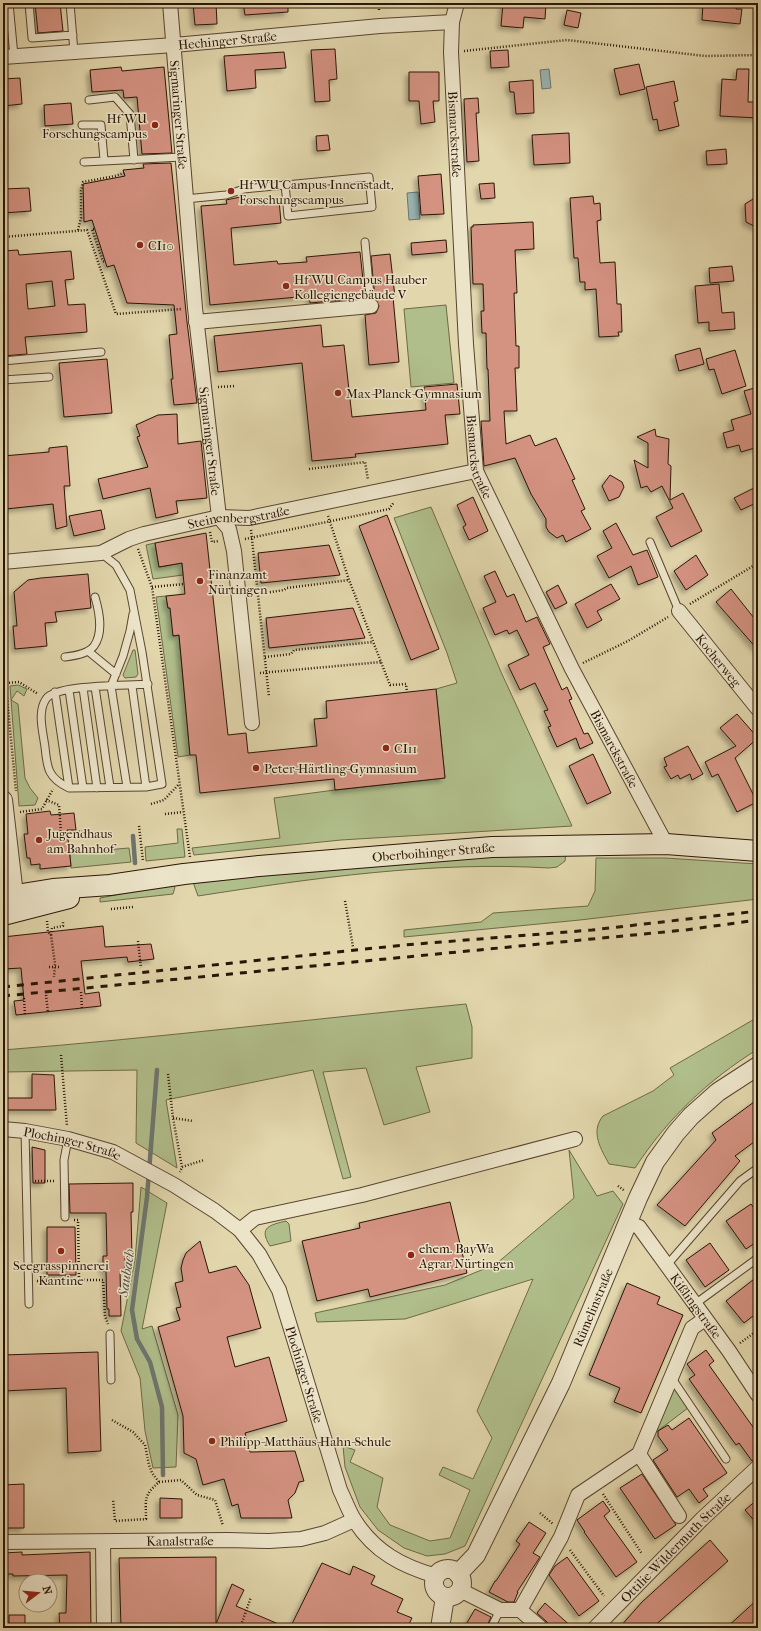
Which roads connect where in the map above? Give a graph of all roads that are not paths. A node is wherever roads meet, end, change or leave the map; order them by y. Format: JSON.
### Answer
{"nodes":[{"id":1,"x":9,"y":3,"type":"edge"},
{"id":2,"x":29,"y":3,"type":"edge"},
{"id":3,"x":70,"y":3,"type":"edge"},
{"id":4,"x":170,"y":3,"type":"edge"},
{"id":5,"x":457,"y":3,"type":"edge"},
{"id":6,"x":452,"y":22,"type":"junction"},
{"id":7,"x":73,"y":35,"type":"junction"},
{"id":8,"x":174,"y":45,"type":"junction"},
{"id":9,"x":74,"y":52,"type":"junction"},
{"id":10,"x":9,"y":56,"type":"edge"},
{"id":11,"x":89,"y":100,"type":"dead end"},
{"id":12,"x":82,"y":125,"type":"dead end"},
{"id":13,"x":182,"y":157,"type":"junction"},
{"id":14,"x":104,"y":160,"type":"junction"},
{"id":15,"x":134,"y":160,"type":"junction"},
{"id":16,"x":84,"y":162,"type":"dead end"},
{"id":17,"x":285,"y":184,"type":"junction"},
{"id":18,"x":185,"y":199,"type":"junction"},
{"id":19,"x":365,"y":242,"type":"dead end"},
{"id":20,"x":370,"y":306,"type":"joint"},
{"id":21,"x":196,"y":322,"type":"junction"},
{"id":22,"x":101,"y":352,"type":"dead end"},
{"id":23,"x":3,"y":361,"type":"edge"},
{"id":24,"x":49,"y":377,"type":"dead end"},
{"id":25,"x":3,"y":380,"type":"edge"},
{"id":26,"x":476,"y":471,"type":"junction"},
{"id":27,"x":213,"y":518,"type":"junction"},
{"id":28,"x":650,"y":542,"type":"dead end"},
{"id":29,"x":101,"y":553,"type":"junction"},
{"id":30,"x":3,"y":562,"type":"edge"},
{"id":31,"x":95,"y":597,"type":"dead end"},
{"id":32,"x":134,"y":606,"type":"junction"},
{"id":33,"x":679,"y":610,"type":"joint"},
{"id":34,"x":88,"y":651,"type":"junction"},
{"id":35,"x":65,"y":657,"type":"dead end"},
{"id":36,"x":116,"y":674,"type":"junction"},
{"id":37,"x":148,"y":684,"type":"junction"},
{"id":38,"x":111,"y":686,"type":"junction"},
{"id":39,"x":132,"y":686,"type":"junction"},
{"id":40,"x":95,"y":687,"type":"junction"},
{"id":41,"x":82,"y":688,"type":"junction"},
{"id":42,"x":69,"y":690,"type":"junction"},
{"id":43,"x":55,"y":692,"type":"junction"},
{"id":44,"x":758,"y":709,"type":"edge"},
{"id":45,"x":252,"y":723,"type":"dead end"},
{"id":46,"x":146,"y":786,"type":"junction"},
{"id":47,"x":127,"y":787,"type":"junction"},
{"id":48,"x":69,"y":788,"type":"junction"},
{"id":49,"x":83,"y":788,"type":"junction"},
{"id":50,"x":97,"y":788,"type":"junction"},
{"id":51,"x":110,"y":788,"type":"junction"},
{"id":52,"x":6,"y":800,"type":"edge"},
{"id":53,"x":666,"y":844,"type":"junction"},
{"id":54,"x":758,"y":852,"type":"edge"},
{"id":55,"x":110,"y":886,"type":"junction"},
{"id":56,"x":7,"y":900,"type":"edge"},
{"id":57,"x":33,"y":908,"type":"junction"},
{"id":58,"x":3,"y":915,"type":"edge"},
{"id":59,"x":758,"y":1066,"type":"edge"},
{"id":60,"x":3,"y":1129,"type":"edge"},
{"id":61,"x":25,"y":1131,"type":"junction"},
{"id":62,"x":68,"y":1139,"type":"junction"},
{"id":63,"x":575,"y":1139,"type":"dead end"},
{"id":64,"x":758,"y":1168,"type":"edge"},
{"id":65,"x":65,"y":1216,"type":"road end"},
{"id":66,"x":628,"y":1223,"type":"junction"},
{"id":67,"x":240,"y":1230,"type":"junction"},
{"id":68,"x":758,"y":1258,"type":"edge"},
{"id":69,"x":667,"y":1265,"type":"junction"},
{"id":70,"x":29,"y":1304,"type":"dead end"},
{"id":71,"x":695,"y":1304,"type":"junction"},
{"id":72,"x":705,"y":1319,"type":"junction"},
{"id":73,"x":110,"y":1334,"type":"dead end"},
{"id":74,"x":671,"y":1376,"type":"junction"},
{"id":75,"x":111,"y":1380,"type":"dead end"},
{"id":76,"x":758,"y":1395,"type":"edge"},
{"id":77,"x":639,"y":1454,"type":"junction"},
{"id":78,"x":726,"y":1459,"type":"dead end"},
{"id":79,"x":758,"y":1467,"type":"edge"},
{"id":80,"x":679,"y":1516,"type":"dead end"},
{"id":81,"x":354,"y":1520,"type":"junction"},
{"id":82,"x":3,"y":1542,"type":"edge"},
{"id":83,"x":103,"y":1542,"type":"junction"},
{"id":84,"x":436,"y":1576,"type":"joint"},
{"id":85,"x":454,"y":1587,"type":"junction"},
{"id":86,"x":500,"y":1610,"type":"junction"},
{"id":87,"x":520,"y":1610,"type":"junction"},
{"id":88,"x":104,"y":1628,"type":"edge"},
{"id":89,"x":440,"y":1628,"type":"edge"},
{"id":90,"x":491,"y":1628,"type":"edge"},
{"id":91,"x":541,"y":1628,"type":"edge"},
{"id":92,"x":594,"y":1628,"type":"edge"}],
"edges":[{"from":1,"to":10,"type":"lane"},
{"from":2,"to":7,"type":"lane"},
{"from":3,"to":7,"type":"lane"},
{"from":4,"to":8,"type":"street","name":"Sigmaringer Straße"},
{"from":5,"to":6,"type":"street","name":"Bismarckstraße"},
{"from":6,"to":8,"type":"street","name":"Hechinger Straße"},
{"from":6,"to":26,"type":"street","name":"Bismarckstraße"},
{"from":7,"to":9,"type":"lane"},
{"from":8,"to":9,"type":"street","name":"Hechinger Straße"},
{"from":8,"to":13,"type":"street","name":"Sigmaringer Straße"},
{"from":9,"to":10,"type":"street","name":"Hechinger Straße"},
{"from":11,"to":15,"type":"lane"},
{"from":12,"to":14,"type":"lane"},
{"from":13,"to":15,"type":"lane"},
{"from":13,"to":18,"type":"street","name":"Sigmaringer Straße"},
{"from":14,"to":15,"type":"lane"},
{"from":14,"to":16,"type":"lane"},
{"from":17,"to":17,"type":"lane"},
{"from":17,"to":18,"type":"lane"},
{"from":18,"to":21,"type":"street","name":"Sigmaringer Straße"},
{"from":19,"to":20,"type":"lane"},
{"from":20,"to":21,"type":"street"},
{"from":21,"to":27,"type":"street","name":"Sigmaringer Straße"},
{"from":22,"to":23,"type":"lane"},
{"from":24,"to":25,"type":"lane"},
{"from":26,"to":27,"type":"street","name":"Steinenbergstraße"},
{"from":26,"to":53,"type":"street","name":"Bismarckstraße"},
{"from":27,"to":29,"type":"street","name":"Steinenbergstraße"},
{"from":27,"to":45,"type":"street","name":"Sigmaringer Straße"},
{"from":28,"to":33,"type":"lane"},
{"from":29,"to":30,"type":"street","name":"Steinenbergstraße"},
{"from":29,"to":32,"type":"lane"},
{"from":31,"to":34,"type":"lane"},
{"from":32,"to":36,"type":"lane"},
{"from":32,"to":37,"type":"lane"},
{"from":33,"to":44,"type":"street","name":"Kocherweg"},
{"from":34,"to":35,"type":"lane"},
{"from":34,"to":36,"type":"lane"},
{"from":36,"to":38,"type":"lane"},
{"from":37,"to":39,"type":"lane"},
{"from":37,"to":46,"type":"lane"},
{"from":38,"to":39,"type":"lane"},
{"from":38,"to":40,"type":"lane"},
{"from":38,"to":47,"type":"lane"},
{"from":39,"to":46,"type":"lane"},
{"from":40,"to":41,"type":"lane"},
{"from":40,"to":51,"type":"lane"},
{"from":41,"to":42,"type":"lane"},
{"from":41,"to":50,"type":"lane"},
{"from":42,"to":43,"type":"lane"},
{"from":42,"to":49,"type":"lane"},
{"from":43,"to":48,"type":"lane"},
{"from":43,"to":48,"type":"lane"},
{"from":46,"to":47,"type":"lane"},
{"from":47,"to":51,"type":"lane"},
{"from":48,"to":49,"type":"lane"},
{"from":49,"to":50,"type":"lane"},
{"from":50,"to":51,"type":"lane"},
{"from":52,"to":56,"type":"street"},
{"from":53,"to":54,"type":"main road","name":"Oberboihinger Straße"},
{"from":53,"to":55,"type":"main road","name":"Oberboihinger Straße"},
{"from":55,"to":56,"type":"main road","name":"Oberboihinger Straße"},
{"from":55,"to":57,"type":"main road","name":"Oberboihinger Straße"},
{"from":56,"to":57,"type":"street"},
{"from":57,"to":58,"type":"main road","name":"Oberboihinger Straße"},
{"from":59,"to":66,"type":"street","name":"Rümelinstraße"},
{"from":60,"to":61,"type":"street","name":"Plochinger Straße"},
{"from":61,"to":62,"type":"street","name":"Plochinger Straße"},
{"from":61,"to":70,"type":"lane"},
{"from":62,"to":65,"type":"lane"},
{"from":62,"to":67,"type":"street","name":"Plochinger Straße"},
{"from":63,"to":67,"type":"street"},
{"from":64,"to":69,"type":"lane"},
{"from":66,"to":69,"type":"street","name":"Kißlingstraße"},
{"from":66,"to":85,"type":"street","name":"Rümelinstraße"},
{"from":67,"to":81,"type":"street","name":"Plochinger Straße"},
{"from":68,"to":71,"type":"lane"},
{"from":69,"to":71,"type":"street","name":"Kißlingstraße"},
{"from":71,"to":72,"type":"street","name":"Kißlingstraße"},
{"from":72,"to":74,"type":"street"},
{"from":72,"to":76,"type":"street","name":"Kißlingstraße"},
{"from":73,"to":75,"type":"lane"},
{"from":74,"to":77,"type":"street"},
{"from":74,"to":78,"type":"lane"},
{"from":77,"to":80,"type":"street"},
{"from":77,"to":87,"type":"street"},
{"from":79,"to":92,"type":"street","name":"Ottilie-Wildermuth-Straße"},
{"from":81,"to":83,"type":"street","name":"Kanalstraße"},
{"from":81,"to":84,"type":"street","name":"Plochinger Straße"},
{"from":82,"to":83,"type":"street","name":"Kanalstraße"},
{"from":83,"to":88,"type":"street"},
{"from":84,"to":85,"type":"street"},
{"from":85,"to":86,"type":"street"},
{"from":85,"to":89,"type":"street"},
{"from":86,"to":87,"type":"street"},
{"from":86,"to":90,"type":"lane"},
{"from":87,"to":91,"type":"street"}]}
